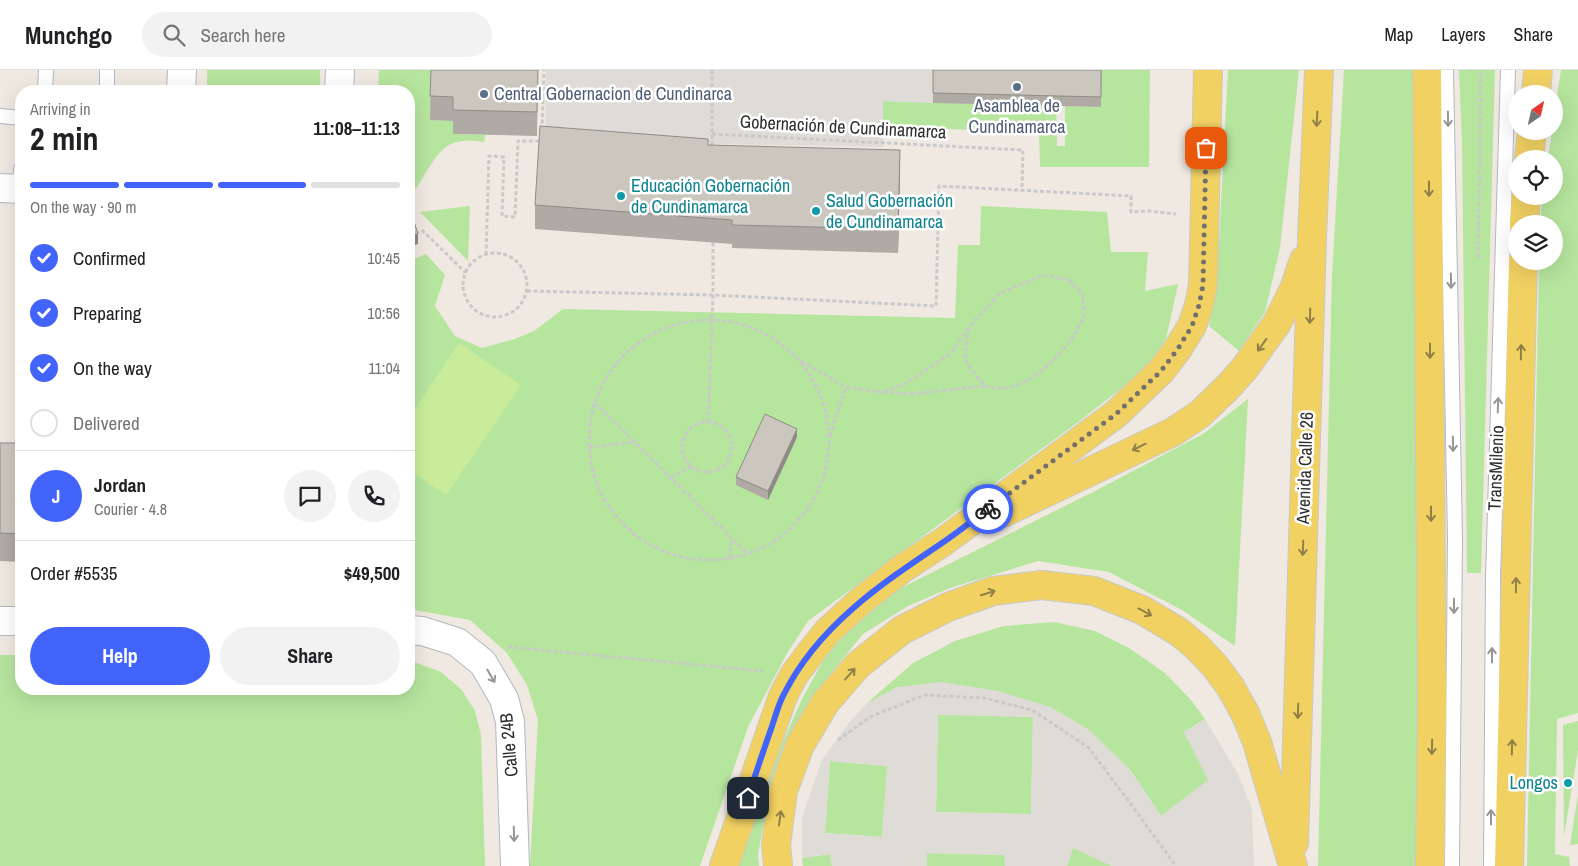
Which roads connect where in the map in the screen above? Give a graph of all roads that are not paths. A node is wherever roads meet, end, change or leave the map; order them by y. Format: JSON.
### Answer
{"nodes":[{"id":1,"x":46,"y":70,"type":"edge"},
{"id":2,"x":107,"y":70,"type":"edge"},
{"id":3,"x":182,"y":70,"type":"edge"},
{"id":4,"x":340,"y":70,"type":"edge"},
{"id":5,"x":1208,"y":70,"type":"edge"},
{"id":6,"x":1319,"y":70,"type":"edge"},
{"id":7,"x":1427,"y":70,"type":"edge"},
{"id":8,"x":1446,"y":70,"type":"edge"},
{"id":9,"x":1508,"y":70,"type":"edge"},
{"id":10,"x":1538,"y":70,"type":"edge"},
{"id":11,"x":45,"y":85,"type":"edge"},
{"id":12,"x":107,"y":85,"type":"edge"},
{"id":13,"x":182,"y":85,"type":"edge"},
{"id":14,"x":339,"y":85,"type":"edge"},
{"id":15,"x":1537,"y":85,"type":"edge"},
{"id":16,"x":0,"y":116,"type":"edge"},
{"id":17,"x":15,"y":117,"type":"edge"},
{"id":18,"x":1312,"y":238,"type":"junction"},
{"id":19,"x":1523,"y":270,"type":"edge"},
{"id":20,"x":943,"y":542,"type":"junction"},
{"id":21,"x":0,"y":621,"type":"edge"},
{"id":22,"x":15,"y":621,"type":"edge"},
{"id":23,"x":415,"y":630,"type":"edge"},
{"id":24,"x":515,"y":866,"type":"edge"},
{"id":25,"x":724,"y":866,"type":"edge"},
{"id":26,"x":778,"y":866,"type":"edge"},
{"id":27,"x":1293,"y":866,"type":"edge"},
{"id":28,"x":1430,"y":866,"type":"edge"},
{"id":29,"x":1452,"y":866,"type":"edge"},
{"id":30,"x":1490,"y":866,"type":"edge"},
{"id":31,"x":1509,"y":866,"type":"edge"}],
"edges":[{"from":1,"to":11,"type":"lane"},
{"from":2,"to":12,"type":"lane"},
{"from":3,"to":13,"type":"street"},
{"from":4,"to":14,"type":"street"},
{"from":5,"to":20,"type":"main road"},
{"from":6,"to":18,"type":"main road","name":"Avenida Calle 26","one_way":true},
{"from":7,"to":28,"type":"main road","one_way":true},
{"from":8,"to":29,"type":"lane","one_way":true},
{"from":30,"to":9,"type":"lane","name":"TransMilenio","one_way":true},
{"from":10,"to":15,"type":"main road"},
{"from":16,"to":17,"type":"lane"},
{"from":18,"to":20,"type":"main road","one_way":true},
{"from":18,"to":27,"type":"main road","name":"Avenida Calle 26","one_way":true},
{"from":31,"to":19,"type":"main road","one_way":true},
{"from":20,"to":25,"type":"main road"},
{"from":21,"to":22,"type":"street"},
{"from":23,"to":24,"type":"street","name":"Calle 24B","one_way":true},
{"from":26,"to":27,"type":"main road","one_way":true}]}
